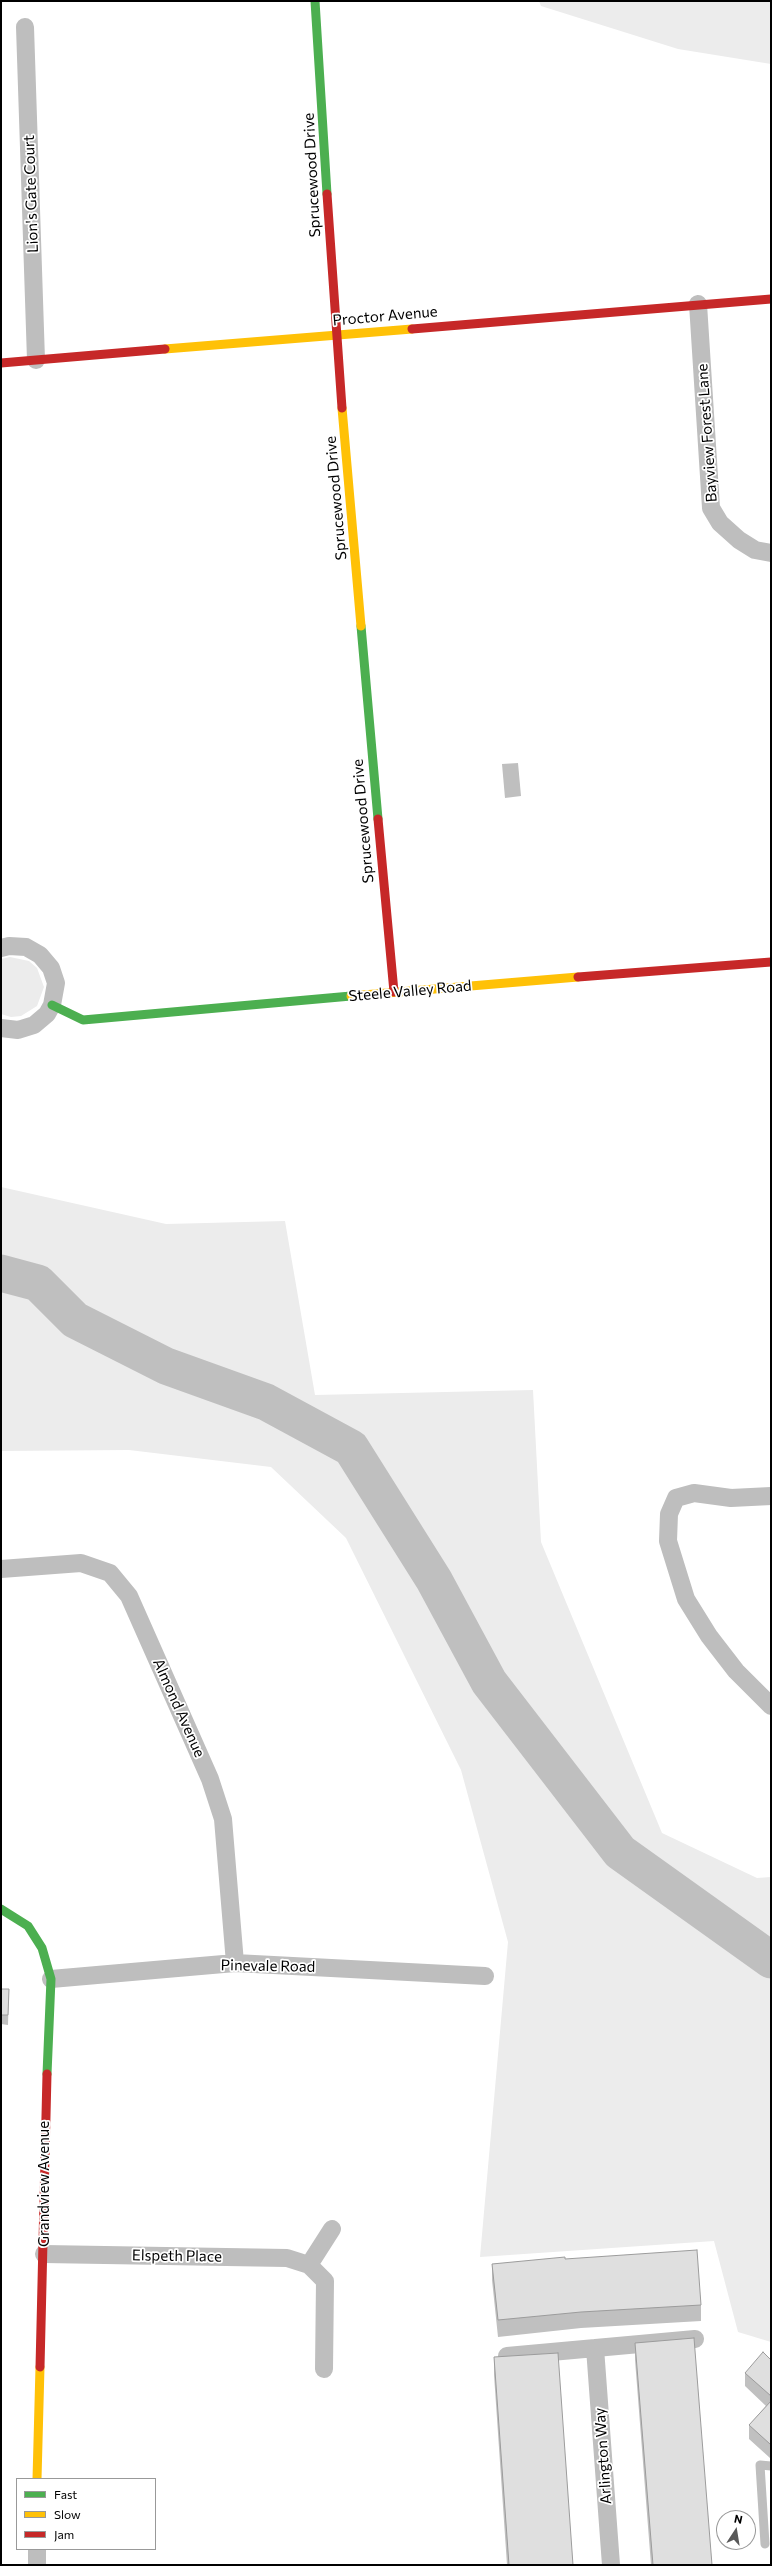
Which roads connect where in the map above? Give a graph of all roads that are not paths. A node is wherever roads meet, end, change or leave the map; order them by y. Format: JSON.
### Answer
{"nodes":[{"id":1,"x":315,"y":1,"type":"edge"},
{"id":2,"x":25,"y":27,"type":"dead end"},
{"id":3,"x":771,"y":299,"type":"edge"},
{"id":4,"x":698,"y":304,"type":"junction"},
{"id":5,"x":335,"y":334,"type":"junction"},
{"id":6,"x":36,"y":360,"type":"junction"},
{"id":7,"x":1,"y":363,"type":"edge"},
{"id":8,"x":771,"y":553,"type":"edge"},
{"id":9,"x":1,"y":948,"type":"edge"},
{"id":10,"x":771,"y":962,"type":"edge"},
{"id":11,"x":394,"y":992,"type":"junction"},
{"id":12,"x":52,"y":1005,"type":"junction"},
{"id":13,"x":1,"y":1028,"type":"edge"},
{"id":14,"x":771,"y":1496,"type":"edge"},
{"id":15,"x":1,"y":1569,"type":"edge"},
{"id":16,"x":771,"y":1706,"type":"edge"},
{"id":17,"x":1,"y":1909,"type":"edge"},
{"id":18,"x":235,"y":1963,"type":"junction"},
{"id":19,"x":485,"y":1976,"type":"dead end"},
{"id":20,"x":51,"y":1979,"type":"junction"},
{"id":21,"x":332,"y":2229,"type":"dead end"},
{"id":22,"x":44,"y":2254,"type":"junction"},
{"id":23,"x":309,"y":2265,"type":"junction"},
{"id":24,"x":695,"y":2339,"type":"edge"},
{"id":25,"x":595,"y":2348,"type":"junction"},
{"id":26,"x":506,"y":2356,"type":"edge"},
{"id":27,"x":324,"y":2369,"type":"dead end"},
{"id":28,"x":771,"y":2466,"type":"edge"},
{"id":29,"x":37,"y":2478,"type":"edge"},
{"id":30,"x":765,"y":2544,"type":"dead end"},
{"id":31,"x":37,"y":2550,"type":"edge"},
{"id":32,"x":37,"y":2565,"type":"edge"},
{"id":33,"x":611,"y":2565,"type":"edge"}],
"edges":[{"from":1,"to":5,"type":"street","name":"Sprucewood Drive"},
{"from":2,"to":6,"type":"street","name":"Lion's Gate Court"},
{"from":3,"to":4,"type":"street","name":"Proctor Avenue"},
{"from":4,"to":5,"type":"street","name":"Proctor Avenue"},
{"from":4,"to":8,"type":"street","name":"Bayview Forest Lane"},
{"from":5,"to":6,"type":"street","name":"Proctor Avenue"},
{"from":5,"to":11,"type":"street","name":"Sprucewood Drive"},
{"from":6,"to":7,"type":"street","name":"Proctor Avenue"},
{"from":9,"to":12,"type":"street"},
{"from":10,"to":11,"type":"street","name":"Steele Valley Road"},
{"from":11,"to":12,"type":"street","name":"Steele Valley Road"},
{"from":12,"to":13,"type":"street"},
{"from":14,"to":16,"type":"street"},
{"from":15,"to":18,"type":"street","name":"Almond Avenue"},
{"from":17,"to":20,"type":"street","name":"Grandview Avenue"},
{"from":18,"to":19,"type":"street","name":"Pinevale Road"},
{"from":18,"to":20,"type":"street","name":"Pinevale Road"},
{"from":20,"to":22,"type":"street","name":"Grandview Avenue"},
{"from":21,"to":23,"type":"street"},
{"from":22,"to":23,"type":"street","name":"Elspeth Place"},
{"from":22,"to":29,"type":"street","name":"Grandview Avenue"},
{"from":23,"to":27,"type":"street","name":"Elspeth Place"},
{"from":24,"to":25,"type":"street"},
{"from":25,"to":26,"type":"street"},
{"from":25,"to":33,"type":"street","name":"Arlington Way"},
{"from":28,"to":30,"type":"lane"},
{"from":31,"to":32,"type":"street"}]}
